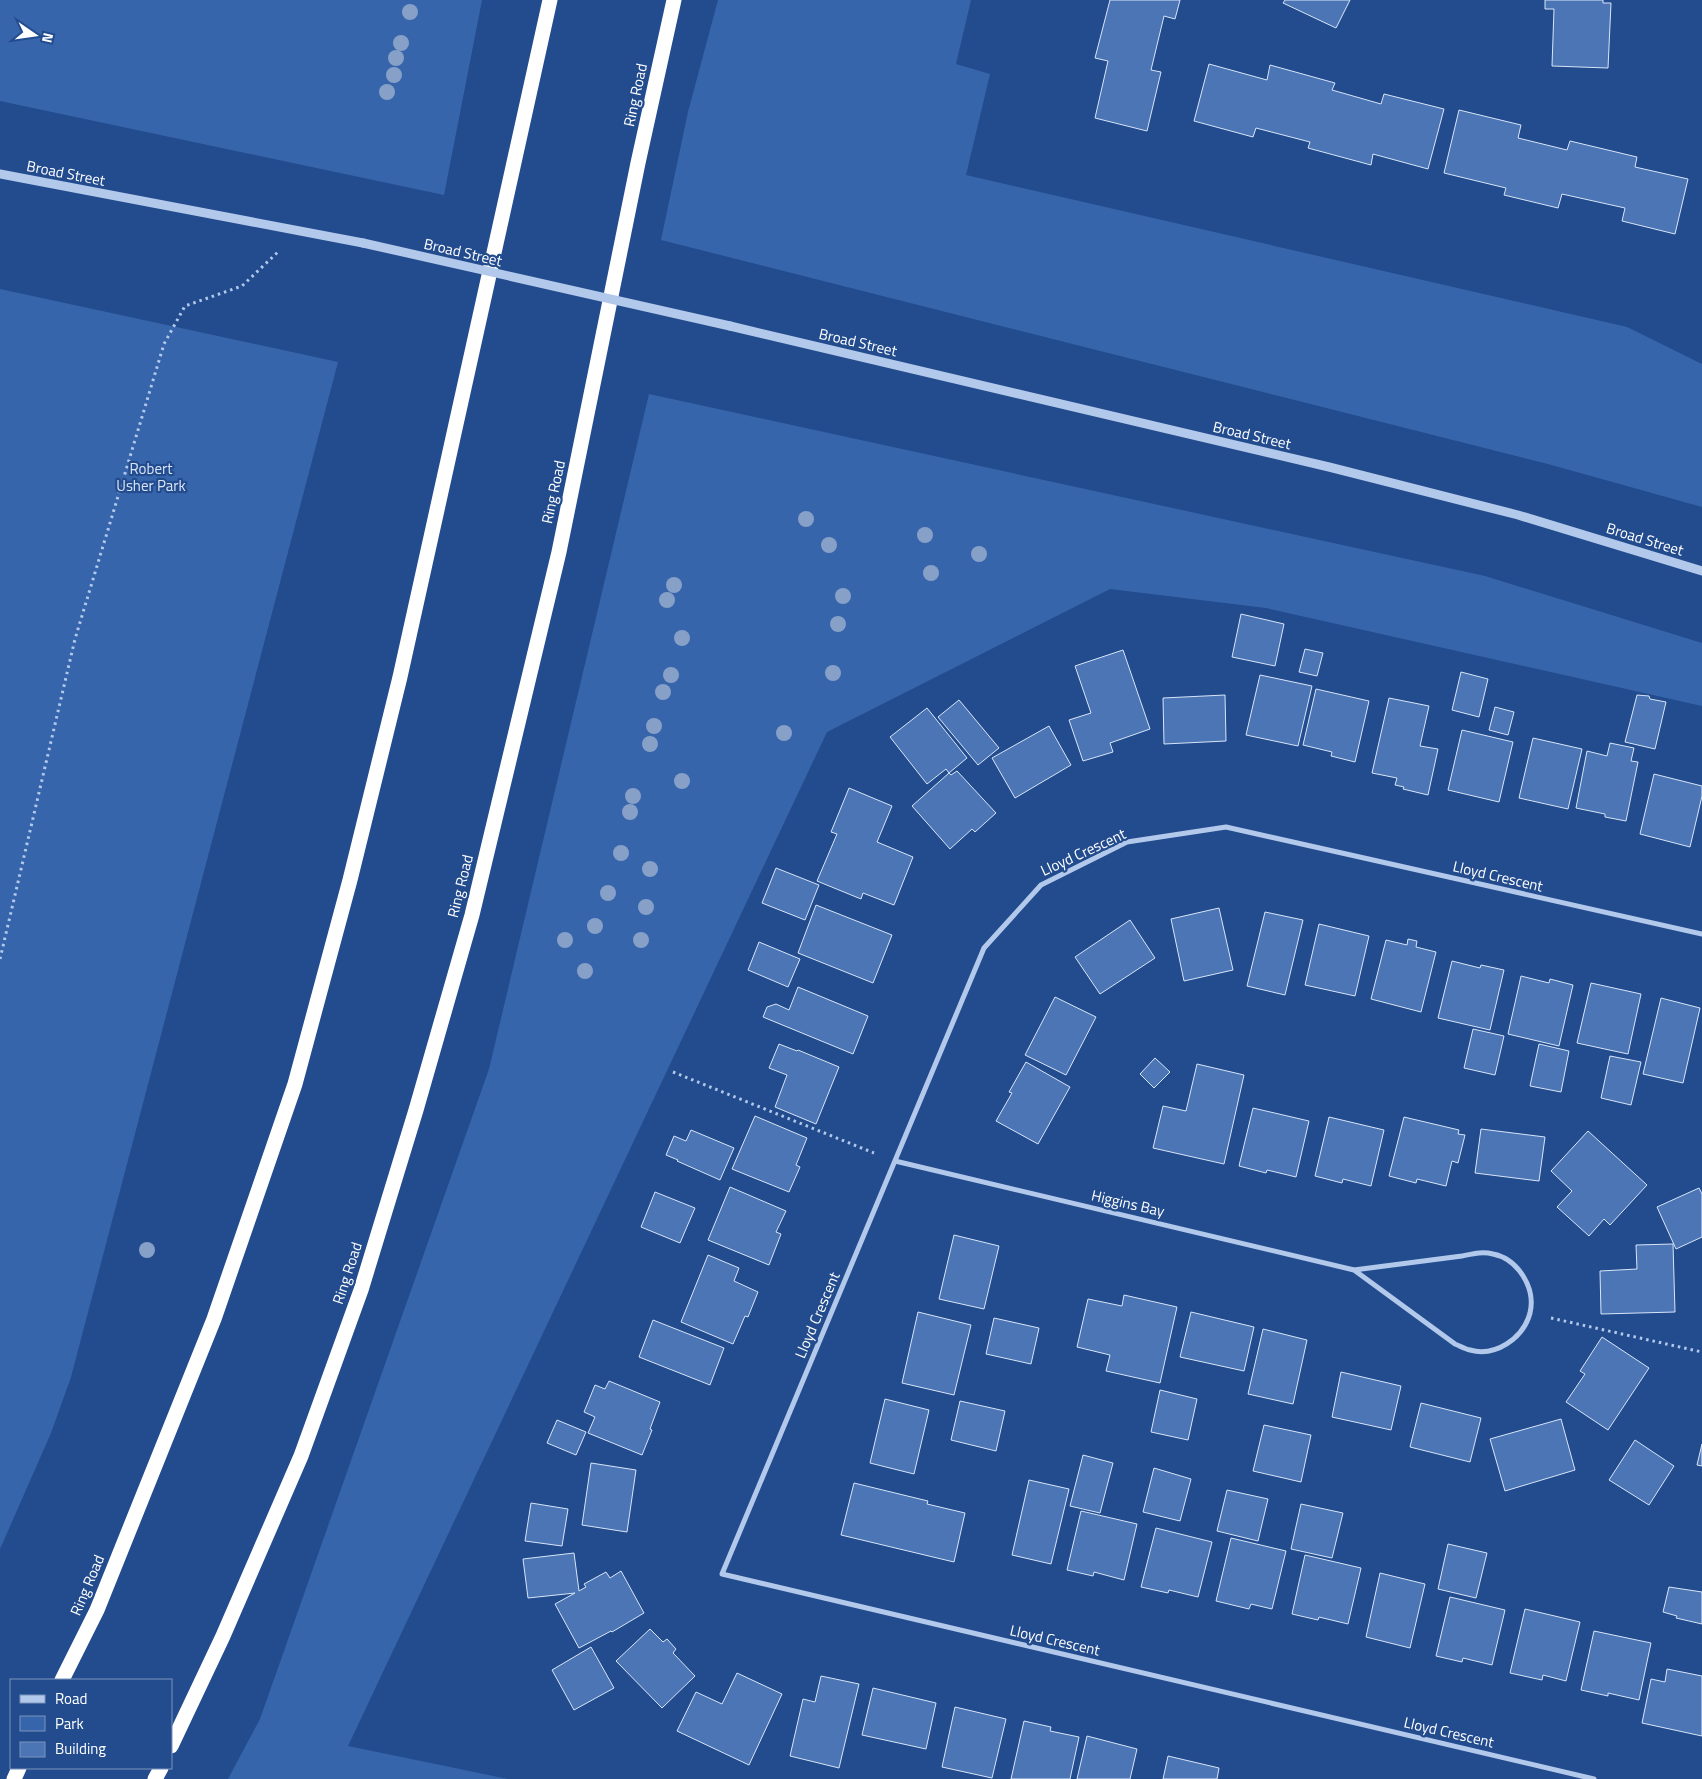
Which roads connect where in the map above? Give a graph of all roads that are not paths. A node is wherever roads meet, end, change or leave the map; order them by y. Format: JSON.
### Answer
{"nodes":[{"id":1,"x":550,"y":0,"type":"edge"},
{"id":2,"x":674,"y":0,"type":"edge"},
{"id":3,"x":680,"y":0,"type":"edge"},
{"id":4,"x":638,"y":163,"type":"junction"},
{"id":5,"x":0,"y":174,"type":"edge"},
{"id":6,"x":1702,"y":571,"type":"edge"},
{"id":7,"x":1702,"y":934,"type":"edge"},
{"id":8,"x":895,"y":1161,"type":"junction"},
{"id":9,"x":1354,"y":1270,"type":"junction"},
{"id":10,"x":62,"y":1679,"type":"edge"},
{"id":11,"x":172,"y":1744,"type":"edge"},
{"id":12,"x":1594,"y":1779,"type":"edge"}],
"edges":[{"from":1,"to":10,"type":"highway","name":"Ring Road"},
{"from":2,"to":4,"type":"highway","name":"Ring Road"},
{"from":3,"to":4,"type":"highway"},
{"from":4,"to":11,"type":"highway","name":"Ring Road"},
{"from":5,"to":6,"type":"street","name":"Broad Street","bridge":true},
{"from":7,"to":8,"type":"street","name":"Lloyd Crescent"},
{"from":8,"to":9,"type":"street","name":"Higgins Bay"},
{"from":8,"to":12,"type":"street","name":"Lloyd Crescent"},
{"from":9,"to":9,"type":"street","name":"Higgins Bay"}]}
